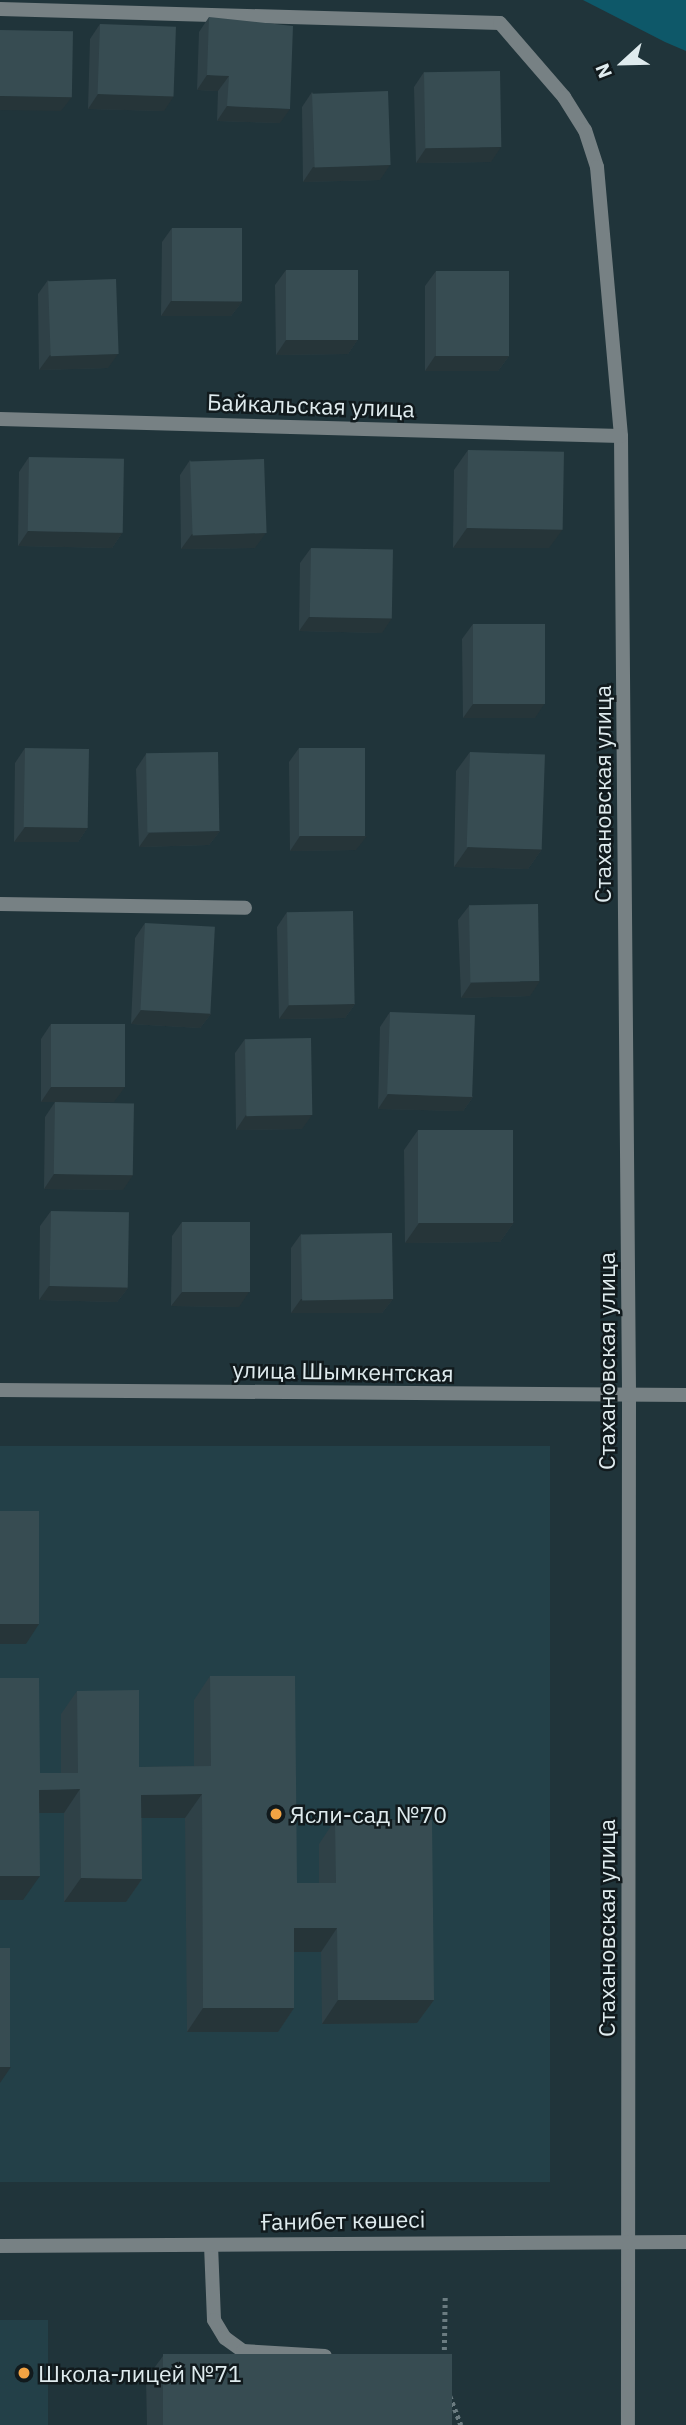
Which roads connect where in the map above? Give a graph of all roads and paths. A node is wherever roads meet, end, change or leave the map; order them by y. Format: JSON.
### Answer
{"nodes":[{"id":1,"x":0,"y":9,"type":"edge"},
{"id":2,"x":0,"y":419,"type":"edge"},
{"id":3,"x":621,"y":436,"type":"junction"},
{"id":4,"x":0,"y":904,"type":"edge"},
{"id":5,"x":245,"y":908,"type":"dead end"},
{"id":6,"x":0,"y":1390,"type":"edge"},
{"id":7,"x":686,"y":1395,"type":"edge"},
{"id":8,"x":629,"y":1396,"type":"junction"},
{"id":9,"x":629,"y":2241,"type":"junction"},
{"id":10,"x":686,"y":2242,"type":"edge"},
{"id":11,"x":211,"y":2245,"type":"junction"},
{"id":12,"x":0,"y":2246,"type":"edge"},
{"id":13,"x":445,"y":2296,"type":"dead end"},
{"id":14,"x":347,"y":2357,"type":"edge"},
{"id":15,"x":444,"y":2364,"type":"edge"},
{"id":16,"x":448,"y":2390,"type":"edge"},
{"id":17,"x":461,"y":2425,"type":"edge"},
{"id":18,"x":628,"y":2425,"type":"edge"}],
"edges":[{"from":1,"to":3,"type":"street","name":"Стахановская улица"},
{"from":2,"to":3,"type":"street","name":"Байкальская улица"},
{"from":3,"to":8,"type":"street","name":"Стахановская улица"},
{"from":4,"to":5,"type":"street"},
{"from":6,"to":8,"type":"street","name":"улица Шымкентская"},
{"from":7,"to":8,"type":"street","name":"улица Шымкентская"},
{"from":8,"to":9,"type":"street","name":"Стахановская улица"},
{"from":9,"to":10,"type":"street","name":"Ғанибет көшесі"},
{"from":9,"to":11,"type":"street","name":"Ғанибет көшесі"},
{"from":9,"to":18,"type":"street","name":"Стахановская улица"},
{"from":11,"to":12,"type":"street","name":"Ғанибет көшесі"},
{"from":11,"to":14,"type":"street"},
{"from":13,"to":15,"type":"path"},
{"from":16,"to":17,"type":"path"}]}
